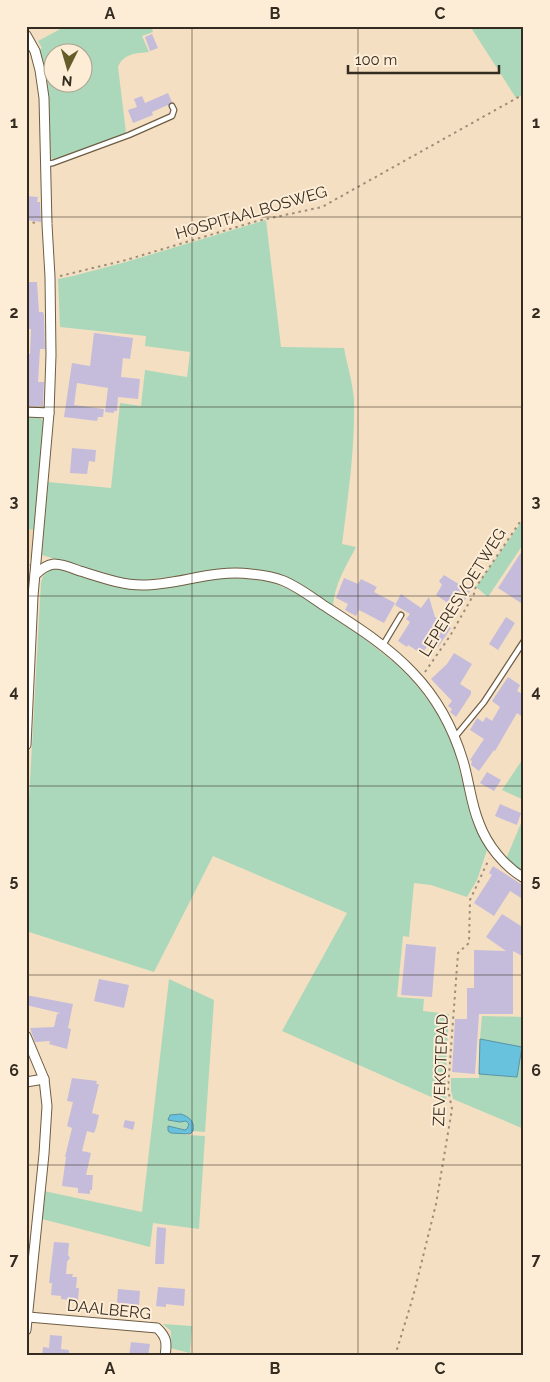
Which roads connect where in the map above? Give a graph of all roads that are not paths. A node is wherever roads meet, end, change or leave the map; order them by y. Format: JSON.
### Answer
{"nodes":[{"id":1,"x":26,"y":35,"type":"edge"},
{"id":2,"x":172,"y":106,"type":"dead end"},
{"id":3,"x":47,"y":164,"type":"junction"},
{"id":4,"x":26,"y":412,"type":"edge"},
{"id":5,"x":49,"y":413,"type":"junction"},
{"id":6,"x":35,"y":575,"type":"junction"},
{"id":7,"x":401,"y":615,"type":"dead end"},
{"id":8,"x":524,"y":641,"type":"edge"},
{"id":9,"x":382,"y":646,"type":"junction"},
{"id":10,"x":455,"y":737,"type":"junction"},
{"id":11,"x":26,"y":745,"type":"edge"},
{"id":12,"x":524,"y":878,"type":"edge"},
{"id":13,"x":26,"y":1036,"type":"edge"},
{"id":14,"x":44,"y":1079,"type":"junction"},
{"id":15,"x":26,"y":1082,"type":"edge"},
{"id":16,"x":28,"y":1317,"type":"junction"},
{"id":17,"x":26,"y":1330,"type":"edge"},
{"id":18,"x":165,"y":1356,"type":"edge"}],
"edges":[{"from":1,"to":3,"type":"street"},
{"from":2,"to":3,"type":"lane"},
{"from":3,"to":5,"type":"street"},
{"from":4,"to":5,"type":"street"},
{"from":5,"to":6,"type":"street"},
{"from":6,"to":9,"type":"street"},
{"from":6,"to":11,"type":"street"},
{"from":7,"to":9,"type":"lane"},
{"from":8,"to":10,"type":"lane"},
{"from":9,"to":10,"type":"street"},
{"from":10,"to":12,"type":"street"},
{"from":13,"to":14,"type":"street"},
{"from":14,"to":15,"type":"street"},
{"from":14,"to":16,"type":"street"},
{"from":16,"to":17,"type":"street"},
{"from":16,"to":18,"type":"street","name":"DAALBERG"}]}
